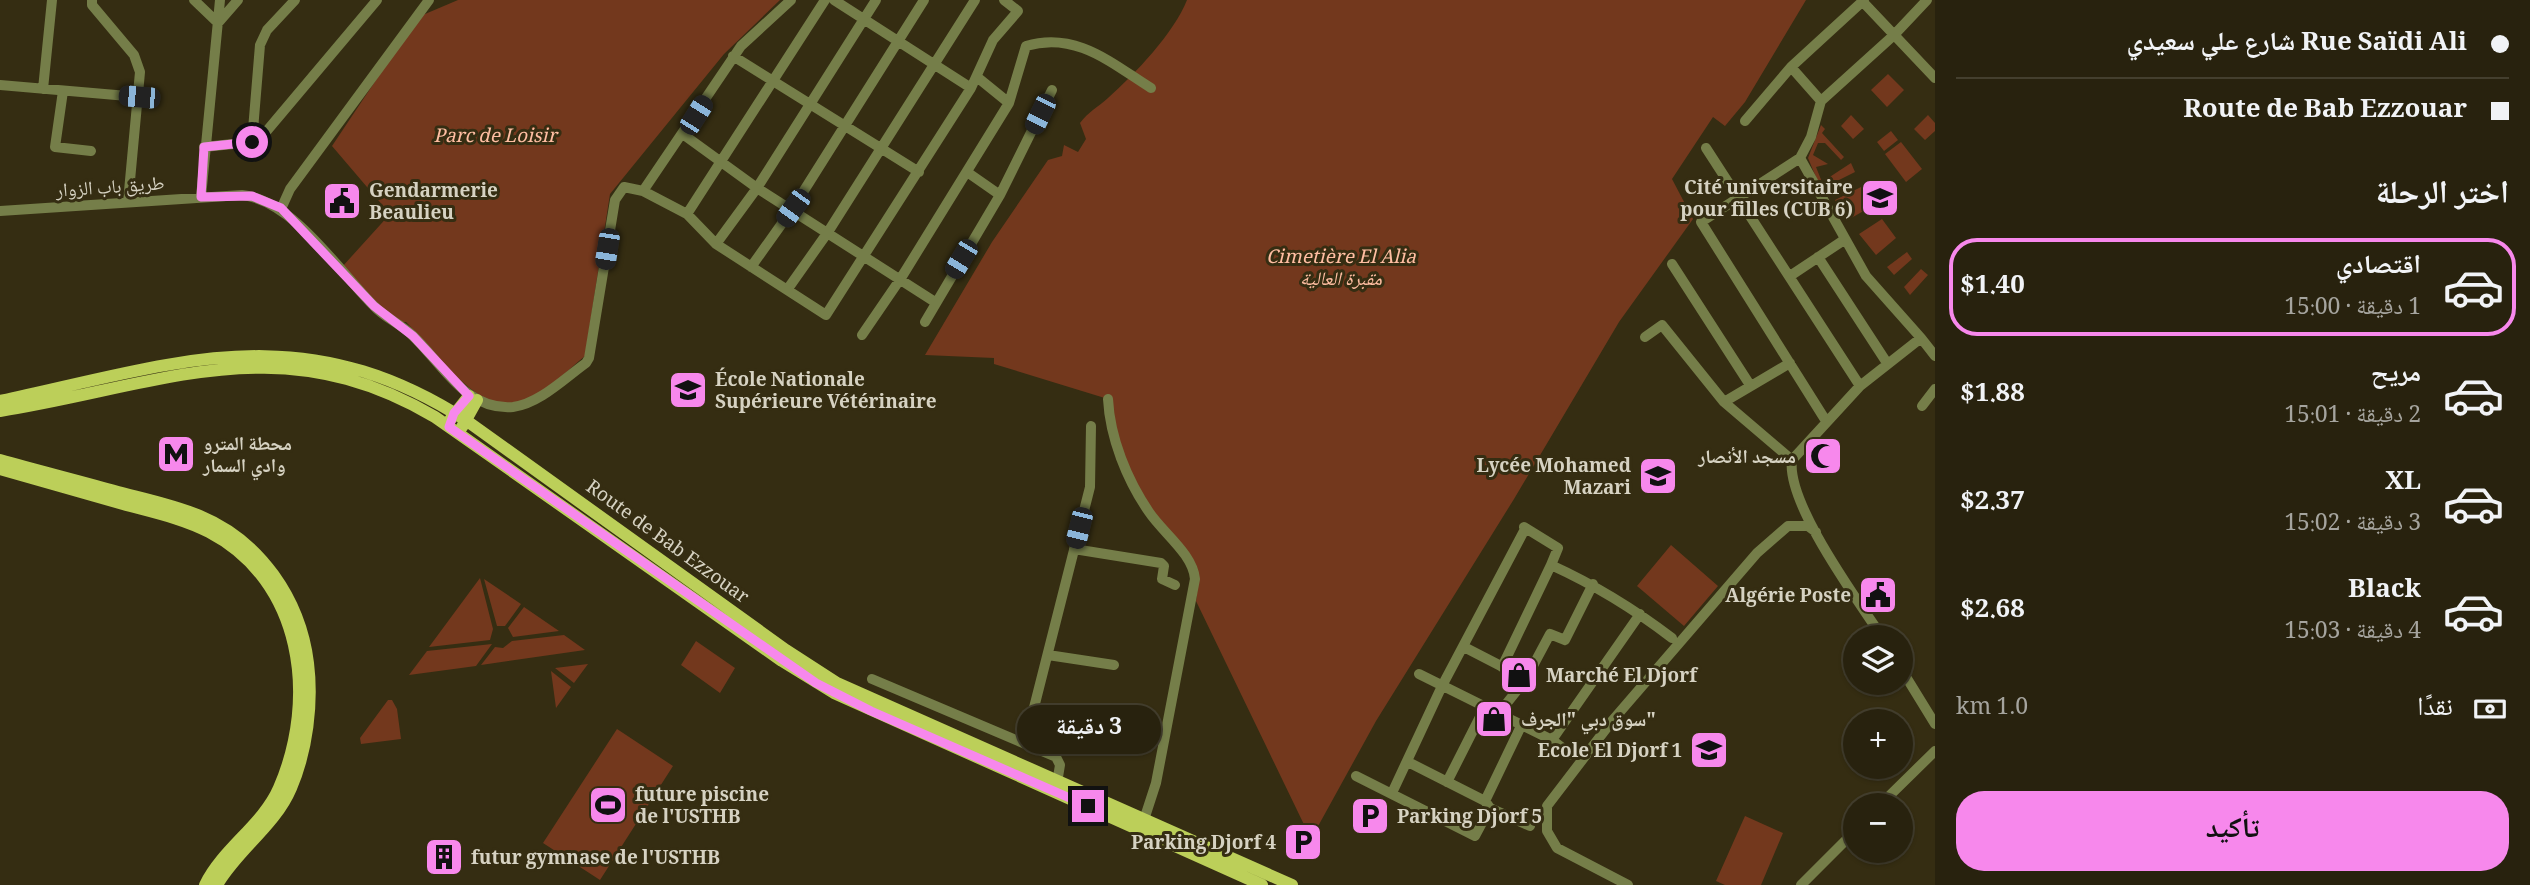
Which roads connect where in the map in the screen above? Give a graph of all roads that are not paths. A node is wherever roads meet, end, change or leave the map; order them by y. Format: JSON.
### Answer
{"nodes":[{"id":1,"x":52,"y":0,"type":"edge"},
{"id":2,"x":92,"y":0,"type":"edge"},
{"id":3,"x":194,"y":0,"type":"edge"},
{"id":4,"x":220,"y":0,"type":"edge"},
{"id":5,"x":238,"y":0,"type":"edge"},
{"id":6,"x":295,"y":0,"type":"edge"},
{"id":7,"x":377,"y":0,"type":"edge"},
{"id":8,"x":429,"y":0,"type":"edge"},
{"id":9,"x":791,"y":0,"type":"edge"},
{"id":10,"x":825,"y":0,"type":"edge"},
{"id":11,"x":834,"y":0,"type":"edge"},
{"id":12,"x":876,"y":0,"type":"edge"},
{"id":13,"x":924,"y":0,"type":"edge"},
{"id":14,"x":975,"y":0,"type":"edge"},
{"id":15,"x":1004,"y":0,"type":"edge"},
{"id":16,"x":1928,"y":0,"type":"edge"},
{"id":17,"x":1863,"y":1,"type":"edge"},
{"id":18,"x":1935,"y":7,"type":"edge"},
{"id":19,"x":864,"y":19,"type":"junction"},
{"id":20,"x":218,"y":23,"type":"junction"},
{"id":21,"x":1894,"y":35,"type":"junction"},
{"id":22,"x":898,"y":40,"type":"junction"},
{"id":23,"x":733,"y":56,"type":"junction"},
{"id":24,"x":934,"y":63,"type":"junction"},
{"id":25,"x":1791,"y":67,"type":"junction"},
{"id":26,"x":977,"y":76,"type":"junction"},
{"id":27,"x":1935,"y":78,"type":"edge"},
{"id":28,"x":773,"y":81,"type":"junction"},
{"id":29,"x":0,"y":85,"type":"edge"},
{"id":30,"x":971,"y":88,"type":"junction"},
{"id":31,"x":1151,"y":88,"type":"dead end"},
{"id":32,"x":43,"y":89,"type":"junction"},
{"id":33,"x":1052,"y":90,"type":"dead end"},
{"id":34,"x":63,"y":91,"type":"junction"},
{"id":35,"x":139,"y":97,"type":"junction"},
{"id":36,"x":1821,"y":101,"type":"junction"},
{"id":37,"x":1009,"y":103,"type":"junction"},
{"id":38,"x":810,"y":104,"type":"junction"},
{"id":39,"x":1745,"y":121,"type":"dead end"},
{"id":40,"x":845,"y":125,"type":"junction"},
{"id":41,"x":684,"y":135,"type":"junction"},
{"id":42,"x":252,"y":142,"type":"junction"},
{"id":43,"x":204,"y":147,"type":"junction"},
{"id":44,"x":881,"y":148,"type":"junction"},
{"id":45,"x":1706,"y":148,"type":"dead end"},
{"id":46,"x":91,"y":151,"type":"dead end"},
{"id":47,"x":1800,"y":158,"type":"junction"},
{"id":48,"x":722,"y":159,"type":"junction"},
{"id":49,"x":919,"y":172,"type":"junction"},
{"id":50,"x":967,"y":172,"type":"junction"},
{"id":51,"x":757,"y":188,"type":"junction"},
{"id":52,"x":643,"y":191,"type":"junction"},
{"id":53,"x":1000,"y":195,"type":"junction"},
{"id":54,"x":1739,"y":195,"type":"junction"},
{"id":55,"x":201,"y":197,"type":"junction"},
{"id":56,"x":128,"y":202,"type":"junction"},
{"id":57,"x":281,"y":208,"type":"junction"},
{"id":58,"x":793,"y":208,"type":"junction"},
{"id":59,"x":0,"y":211,"type":"edge"},
{"id":60,"x":687,"y":214,"type":"junction"},
{"id":61,"x":828,"y":232,"type":"junction"},
{"id":62,"x":1844,"y":240,"type":"junction"},
{"id":63,"x":716,"y":244,"type":"junction"},
{"id":64,"x":865,"y":254,"type":"junction"},
{"id":65,"x":1818,"y":257,"type":"junction"},
{"id":66,"x":1672,"y":264,"type":"dead end"},
{"id":67,"x":751,"y":267,"type":"junction"},
{"id":68,"x":1790,"y":276,"type":"junction"},
{"id":69,"x":901,"y":278,"type":"junction"},
{"id":70,"x":788,"y":290,"type":"junction"},
{"id":71,"x":935,"y":302,"type":"junction"},
{"id":72,"x":925,"y":322,"type":"dead end"},
{"id":73,"x":862,"y":335,"type":"dead end"},
{"id":74,"x":1645,"y":337,"type":"dead end"},
{"id":75,"x":1921,"y":338,"type":"junction"},
{"id":76,"x":1935,"y":356,"type":"edge"},
{"id":77,"x":191,"y":360,"type":"junction"},
{"id":78,"x":1790,"y":363,"type":"junction"},
{"id":79,"x":1887,"y":363,"type":"junction"},
{"id":80,"x":171,"y":371,"type":"junction"},
{"id":81,"x":187,"y":374,"type":"junction"},
{"id":82,"x":1750,"y":385,"type":"junction"},
{"id":83,"x":1860,"y":386,"type":"junction"},
{"id":84,"x":1935,"y":389,"type":"edge"},
{"id":85,"x":473,"y":398,"type":"junction"},
{"id":86,"x":1108,"y":399,"type":"dead end"},
{"id":87,"x":0,"y":401,"type":"edge"},
{"id":88,"x":1724,"y":402,"type":"junction"},
{"id":89,"x":1922,"y":405,"type":"dead end"},
{"id":90,"x":0,"y":411,"type":"edge"},
{"id":91,"x":454,"y":413,"type":"junction"},
{"id":92,"x":467,"y":421,"type":"junction"},
{"id":93,"x":1826,"y":421,"type":"junction"},
{"id":94,"x":1091,"y":426,"type":"dead end"},
{"id":95,"x":452,"y":429,"type":"junction"},
{"id":96,"x":0,"y":460,"type":"edge"},
{"id":97,"x":1792,"y":460,"type":"junction"},
{"id":98,"x":0,"y":469,"type":"edge"},
{"id":99,"x":1816,"y":533,"type":"junction"},
{"id":100,"x":1074,"y":549,"type":"junction"},
{"id":101,"x":1551,"y":565,"type":"junction"},
{"id":102,"x":1593,"y":584,"type":"junction"},
{"id":103,"x":1175,"y":585,"type":"dead end"},
{"id":104,"x":1640,"y":614,"type":"junction"},
{"id":105,"x":1874,"y":625,"type":"edge"},
{"id":106,"x":1672,"y":638,"type":"dead end"},
{"id":107,"x":1464,"y":647,"type":"junction"},
{"id":108,"x":1048,"y":655,"type":"junction"},
{"id":109,"x":1114,"y":665,"type":"dead end"},
{"id":110,"x":1502,"y":667,"type":"junction"},
{"id":111,"x":1419,"y":674,"type":"dead end"},
{"id":112,"x":872,"y":679,"type":"dead end"},
{"id":113,"x":1526,"y":680,"type":"junction"},
{"id":114,"x":1442,"y":686,"type":"junction"},
{"id":115,"x":1913,"y":688,"type":"edge"},
{"id":116,"x":1485,"y":707,"type":"junction"},
{"id":117,"x":1499,"y":713,"type":"junction"},
{"id":118,"x":1522,"y":724,"type":"junction"},
{"id":119,"x":1935,"y":724,"type":"edge"},
{"id":120,"x":1552,"y":740,"type":"junction"},
{"id":121,"x":1025,"y":743,"type":"junction"},
{"id":122,"x":1935,"y":751,"type":"edge"},
{"id":123,"x":1572,"y":755,"type":"dead end"},
{"id":124,"x":1408,"y":762,"type":"junction"},
{"id":125,"x":1356,"y":776,"type":"dead end"},
{"id":126,"x":1447,"y":782,"type":"junction"},
{"id":127,"x":1058,"y":783,"type":"junction"},
{"id":128,"x":1392,"y":793,"type":"junction"},
{"id":129,"x":1892,"y":793,"type":"edge"},
{"id":130,"x":1488,"y":804,"type":"junction"},
{"id":131,"x":1142,"y":825,"type":"junction"},
{"id":132,"x":1530,"y":826,"type":"dead end"},
{"id":133,"x":1843,"y":843,"type":"edge"},
{"id":134,"x":1205,"y":853,"type":"junction"},
{"id":135,"x":205,"y":885,"type":"edge"},
{"id":136,"x":217,"y":885,"type":"edge"},
{"id":137,"x":1262,"y":885,"type":"edge"},
{"id":138,"x":1293,"y":885,"type":"edge"},
{"id":139,"x":1628,"y":885,"type":"edge"},
{"id":140,"x":1801,"y":885,"type":"edge"}],
"edges":[{"from":1,"to":32,"type":"street"},
{"from":2,"to":35,"type":"street"},
{"from":3,"to":20,"type":"street"},
{"from":4,"to":20,"type":"street"},
{"from":5,"to":20,"type":"street"},
{"from":6,"to":42,"type":"street"},
{"from":7,"to":42,"type":"street"},
{"from":8,"to":57,"type":"street"},
{"from":9,"to":23,"type":"street"},
{"from":10,"to":28,"type":"street"},
{"from":11,"to":19,"type":"street"},
{"from":12,"to":19,"type":"street"},
{"from":13,"to":22,"type":"street"},
{"from":14,"to":24,"type":"street"},
{"from":15,"to":26,"type":"street"},
{"from":16,"to":18,"type":"street"},
{"from":16,"to":21,"type":"street"},
{"from":17,"to":21,"type":"street"},
{"from":17,"to":25,"type":"street"},
{"from":19,"to":22,"type":"street"},
{"from":19,"to":38,"type":"street"},
{"from":20,"to":43,"type":"street"},
{"from":21,"to":27,"type":"street"},
{"from":21,"to":36,"type":"street"},
{"from":22,"to":24,"type":"street"},
{"from":22,"to":40,"type":"street"},
{"from":23,"to":28,"type":"street"},
{"from":23,"to":41,"type":"street"},
{"from":24,"to":30,"type":"street"},
{"from":24,"to":44,"type":"street"},
{"from":25,"to":36,"type":"street"},
{"from":25,"to":39,"type":"street"},
{"from":26,"to":30,"type":"street"},
{"from":26,"to":37,"type":"street"},
{"from":28,"to":38,"type":"street"},
{"from":28,"to":48,"type":"street"},
{"from":29,"to":32,"type":"street"},
{"from":30,"to":49,"type":"street"},
{"from":31,"to":37,"type":"street"},
{"from":32,"to":34,"type":"street"},
{"from":33,"to":53,"type":"street"},
{"from":34,"to":35,"type":"street"},
{"from":34,"to":46,"type":"street"},
{"from":35,"to":56,"type":"street"},
{"from":36,"to":47,"type":"street"},
{"from":37,"to":50,"type":"street"},
{"from":38,"to":40,"type":"street"},
{"from":38,"to":51,"type":"street"},
{"from":40,"to":44,"type":"street"},
{"from":40,"to":58,"type":"street"},
{"from":41,"to":48,"type":"street"},
{"from":41,"to":52,"type":"street"},
{"from":42,"to":43,"type":"street"},
{"from":43,"to":55,"type":"street"},
{"from":44,"to":49,"type":"street"},
{"from":44,"to":61,"type":"street"},
{"from":45,"to":54,"type":"street"},
{"from":47,"to":54,"type":"street"},
{"from":47,"to":62,"type":"street"},
{"from":48,"to":51,"type":"street"},
{"from":48,"to":60,"type":"street"},
{"from":49,"to":64,"type":"street"},
{"from":50,"to":53,"type":"street"},
{"from":50,"to":69,"type":"street"},
{"from":51,"to":58,"type":"street"},
{"from":51,"to":63,"type":"street"},
{"from":52,"to":60,"type":"street"},
{"from":52,"to":85,"type":"street"},
{"from":53,"to":71,"type":"street"},
{"from":54,"to":68,"type":"street"},
{"from":54,"to":78,"type":"street"},
{"from":55,"to":56,"type":"street","name":"طريق باب الزوار"},
{"from":55,"to":57,"type":"street","name":"طريق باب الزوار"},
{"from":56,"to":59,"type":"street","name":"طريق باب الزوار"},
{"from":57,"to":85,"type":"street","name":"طريق باب الزوار"},
{"from":58,"to":61,"type":"street"},
{"from":58,"to":67,"type":"street"},
{"from":60,"to":63,"type":"street"},
{"from":61,"to":64,"type":"street"},
{"from":61,"to":70,"type":"street"},
{"from":62,"to":65,"type":"street"},
{"from":62,"to":75,"type":"street"},
{"from":63,"to":67,"type":"street"},
{"from":64,"to":69,"type":"street"},
{"from":64,"to":70,"type":"street"},
{"from":65,"to":68,"type":"street"},
{"from":65,"to":79,"type":"street"},
{"from":66,"to":82,"type":"street"},
{"from":67,"to":70,"type":"street"},
{"from":68,"to":83,"type":"street"},
{"from":69,"to":71,"type":"street"},
{"from":69,"to":73,"type":"street"},
{"from":71,"to":72,"type":"street"},
{"from":74,"to":88,"type":"street"},
{"from":75,"to":76,"type":"street"},
{"from":75,"to":79,"type":"street"},
{"from":77,"to":80,"type":"main road","name":"Route de Bab Ezzouar"},
{"from":77,"to":81,"type":"main road"},
{"from":77,"to":91,"type":"main road","name":"Route de Bab Ezzouar"},
{"from":78,"to":82,"type":"street"},
{"from":78,"to":93,"type":"street"},
{"from":79,"to":83,"type":"street"},
{"from":80,"to":81,"type":"main road","name":"Route de Bab Ezzouar"},
{"from":80,"to":87,"type":"main road","name":"Route de Bab Ezzouar"},
{"from":80,"to":90,"type":"main road","name":"Route de Bab Ezzouar"},
{"from":81,"to":95,"type":"main road","name":"Route de Bab Ezzouar"},
{"from":82,"to":88,"type":"street"},
{"from":83,"to":93,"type":"street"},
{"from":84,"to":89,"type":"street"},
{"from":85,"to":91,"type":"main road"},
{"from":85,"to":92,"type":"main road"},
{"from":86,"to":131,"type":"street"},
{"from":88,"to":97,"type":"street"},
{"from":91,"to":92,"type":"main road","name":"Route de Bab Ezzouar"},
{"from":91,"to":95,"type":"main road"},
{"from":92,"to":95,"type":"main road"},
{"from":92,"to":127,"type":"main road","name":"Route de Bab Ezzouar"},
{"from":93,"to":97,"type":"street"},
{"from":94,"to":100,"type":"street"},
{"from":95,"to":131,"type":"main road","name":"Route de Bab Ezzouar"},
{"from":96,"to":136,"type":"main road"},
{"from":97,"to":99,"type":"street"},
{"from":98,"to":135,"type":"main road"},
{"from":99,"to":105,"type":"street"},
{"from":99,"to":139,"type":"street"},
{"from":100,"to":103,"type":"street"},
{"from":100,"to":108,"type":"street"},
{"from":101,"to":102,"type":"street"},
{"from":101,"to":107,"type":"street"},
{"from":101,"to":110,"type":"street"},
{"from":102,"to":104,"type":"street"},
{"from":102,"to":113,"type":"street"},
{"from":104,"to":106,"type":"street"},
{"from":104,"to":120,"type":"street"},
{"from":107,"to":110,"type":"street"},
{"from":107,"to":114,"type":"street"},
{"from":108,"to":109,"type":"street"},
{"from":108,"to":121,"type":"street"},
{"from":110,"to":113,"type":"street"},
{"from":111,"to":114,"type":"street"},
{"from":112,"to":121,"type":"street"},
{"from":113,"to":117,"type":"street"},
{"from":114,"to":116,"type":"street"},
{"from":114,"to":124,"type":"street"},
{"from":115,"to":119,"type":"street"},
{"from":116,"to":117,"type":"street"},
{"from":116,"to":126,"type":"street"},
{"from":117,"to":118,"type":"street"},
{"from":118,"to":120,"type":"street"},
{"from":118,"to":130,"type":"street"},
{"from":120,"to":123,"type":"street"},
{"from":121,"to":127,"type":"street"},
{"from":122,"to":129,"type":"street"},
{"from":124,"to":126,"type":"street"},
{"from":124,"to":128,"type":"street"},
{"from":125,"to":128,"type":"street"},
{"from":126,"to":130,"type":"street"},
{"from":127,"to":131,"type":"main road","name":"Route de Bab Ezzouar"},
{"from":128,"to":130,"type":"street"},
{"from":130,"to":132,"type":"street"},
{"from":131,"to":134,"type":"main road","name":"Route de Bab Ezzouar"},
{"from":133,"to":140,"type":"street"},
{"from":134,"to":137,"type":"main road","name":"Route de Bab Ezzouar"},
{"from":134,"to":138,"type":"main road","name":"Route de Bab Ezzouar"}]}
